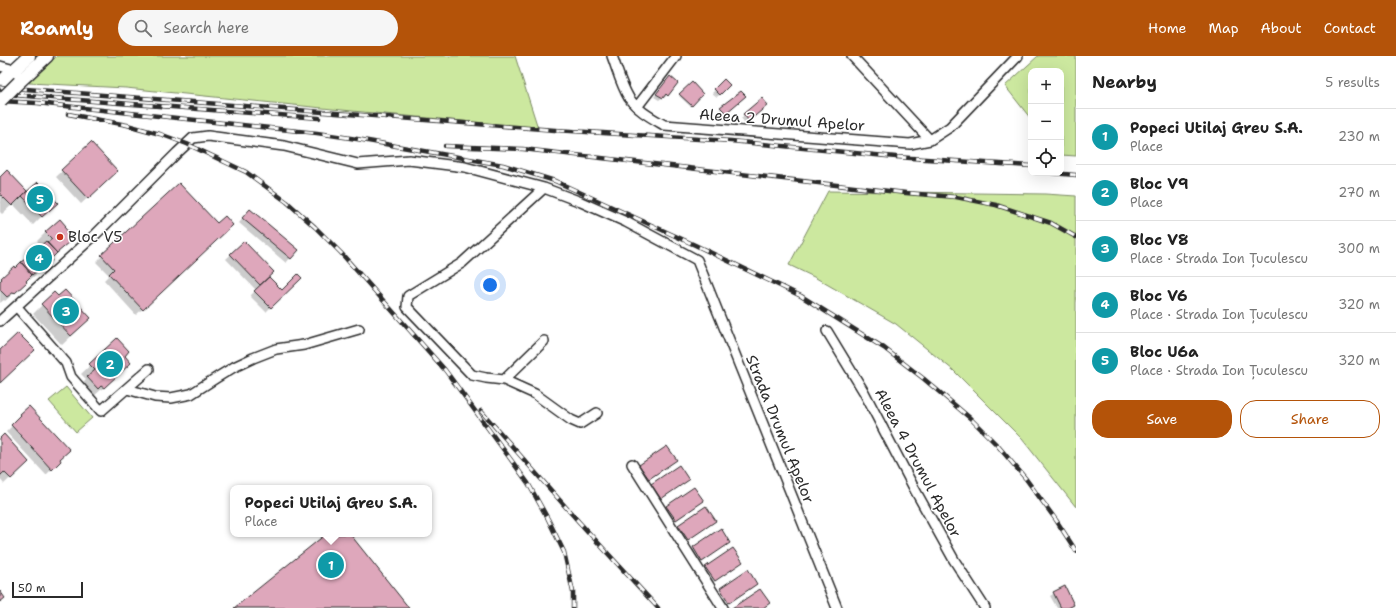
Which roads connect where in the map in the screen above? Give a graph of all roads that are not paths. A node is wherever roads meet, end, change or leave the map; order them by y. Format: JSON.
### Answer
{"nodes":[{"id":1,"x":28,"y":56,"type":"edge"},
{"id":2,"x":47,"y":56,"type":"edge"},
{"id":3,"x":612,"y":56,"type":"edge"},
{"id":4,"x":676,"y":56,"type":"edge"},
{"id":5,"x":852,"y":56,"type":"edge"},
{"id":6,"x":1018,"y":56,"type":"edge"},
{"id":7,"x":0,"y":66,"type":"edge"},
{"id":8,"x":12,"y":72,"type":"junction"},
{"id":9,"x":21,"y":81,"type":"junction"},
{"id":10,"x":0,"y":83,"type":"edge"},
{"id":11,"x":0,"y":101,"type":"edge"},
{"id":12,"x":637,"y":107,"type":"junction"},
{"id":13,"x":930,"y":140,"type":"junction"},
{"id":14,"x":544,"y":188,"type":"junction"},
{"id":15,"x":17,"y":306,"type":"junction"},
{"id":16,"x":0,"y":322,"type":"edge"},
{"id":17,"x":359,"y":329,"type":"dead end"},
{"id":18,"x":827,"y":331,"type":"dead end"},
{"id":19,"x":544,"y":341,"type":"dead end"},
{"id":20,"x":149,"y":369,"type":"dead end"},
{"id":21,"x":504,"y":380,"type":"junction"},
{"id":22,"x":126,"y":389,"type":"junction"},
{"id":23,"x":597,"y":413,"type":"dead end"},
{"id":24,"x":632,"y":464,"type":"dead end"},
{"id":25,"x":723,"y":608,"type":"edge"},
{"id":26,"x":837,"y":608,"type":"edge"},
{"id":27,"x":985,"y":608,"type":"edge"}],
"edges":[{"from":1,"to":8,"type":"main road"},
{"from":2,"to":9,"type":"main road"},
{"from":3,"to":12,"type":"street"},
{"from":4,"to":12,"type":"street"},
{"from":5,"to":13,"type":"street"},
{"from":6,"to":13,"type":"street"},
{"from":7,"to":8,"type":"street"},
{"from":8,"to":9,"type":"street"},
{"from":8,"to":10,"type":"main road"},
{"from":9,"to":11,"type":"main road","bridge":true},
{"from":12,"to":13,"type":"street","name":"Aleea 2 Drumul Apelor"},
{"from":14,"to":15,"type":"street"},
{"from":14,"to":21,"type":"street"},
{"from":14,"to":26,"type":"street","name":"Strada Drumul Apelor"},
{"from":15,"to":16,"type":"street"},
{"from":15,"to":22,"type":"street"},
{"from":17,"to":22,"type":"street"},
{"from":18,"to":27,"type":"street","name":"Aleea 4 Drumul Apelor"},
{"from":19,"to":21,"type":"street"},
{"from":20,"to":22,"type":"street"},
{"from":21,"to":23,"type":"street"},
{"from":24,"to":25,"type":"street"}]}
